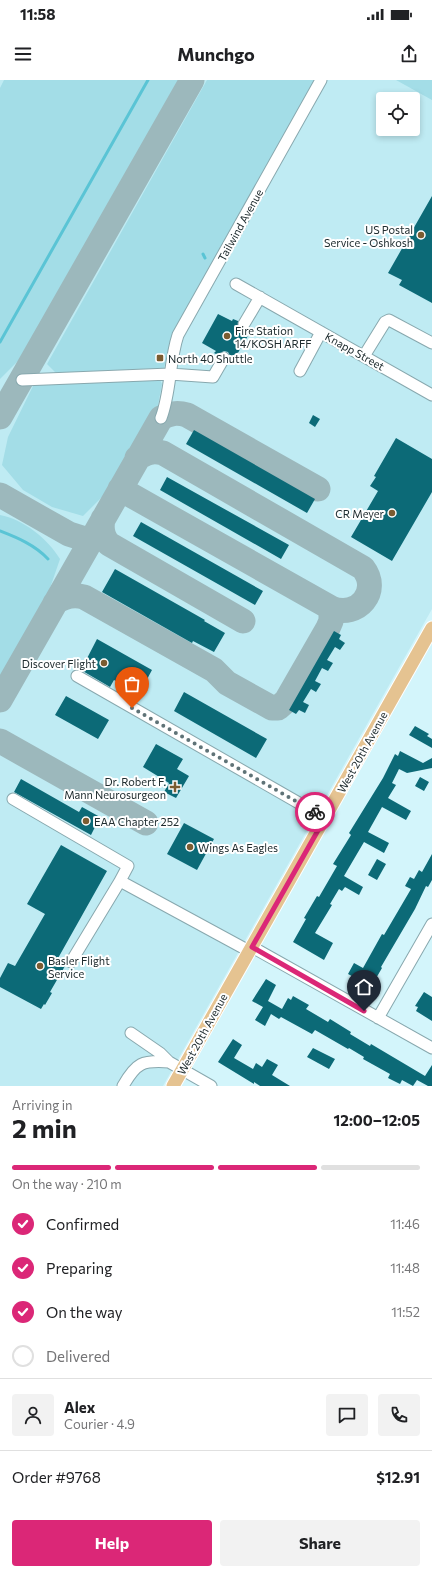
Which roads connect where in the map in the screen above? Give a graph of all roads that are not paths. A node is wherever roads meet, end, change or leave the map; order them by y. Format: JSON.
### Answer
{"nodes":[{"id":1,"x":321,"y":80,"type":"edge"},
{"id":2,"x":236,"y":284,"type":"dead end"},
{"id":3,"x":260,"y":298,"type":"junction"},
{"id":4,"x":244,"y":324,"type":"dead end"},
{"id":5,"x":321,"y":332,"type":"junction"},
{"id":6,"x":432,"y":343,"type":"edge"},
{"id":7,"x":364,"y":356,"type":"junction"},
{"id":8,"x":224,"y":358,"type":"dead end"},
{"id":9,"x":300,"y":371,"type":"dead end"},
{"id":10,"x":170,"y":374,"type":"junction"},
{"id":11,"x":22,"y":380,"type":"dead end"},
{"id":12,"x":432,"y":395,"type":"edge"},
{"id":13,"x":161,"y":418,"type":"dead end"},
{"id":14,"x":432,"y":628,"type":"edge"},
{"id":15,"x":77,"y":676,"type":"dead end"},
{"id":16,"x":13,"y":799,"type":"dead end"},
{"id":17,"x":325,"y":818,"type":"junction"},
{"id":18,"x":120,"y":881,"type":"junction"},
{"id":19,"x":432,"y":924,"type":"edge"},
{"id":20,"x":251,"y":949,"type":"junction"},
{"id":21,"x":71,"y":962,"type":"dead end"},
{"id":22,"x":378,"y":1018,"type":"junction"},
{"id":23,"x":131,"y":1033,"type":"dead end"},
{"id":24,"x":432,"y":1048,"type":"edge"},
{"id":25,"x":169,"y":1062,"type":"junction"},
{"id":26,"x":182,"y":1069,"type":"junction"},
{"id":27,"x":123,"y":1086,"type":"edge"},
{"id":28,"x":173,"y":1086,"type":"edge"},
{"id":29,"x":211,"y":1086,"type":"edge"}],
"edges":[{"from":1,"to":10,"type":"street","name":"Tailwind Avenue"},
{"from":2,"to":3,"type":"street","name":"Knapp Street"},
{"from":3,"to":4,"type":"street"},
{"from":3,"to":5,"type":"street","name":"Knapp Street"},
{"from":5,"to":7,"type":"street","name":"Knapp Street"},
{"from":5,"to":9,"type":"street"},
{"from":6,"to":7,"type":"street"},
{"from":7,"to":12,"type":"street","name":"Knapp Street"},
{"from":8,"to":10,"type":"street"},
{"from":10,"to":11,"type":"street"},
{"from":10,"to":13,"type":"street","name":"Tailwind Avenue"},
{"from":14,"to":17,"type":"main road","name":"West 20th Avenue"},
{"from":15,"to":17,"type":"street"},
{"from":16,"to":18,"type":"street"},
{"from":17,"to":20,"type":"main road","name":"West 20th Avenue"},
{"from":18,"to":20,"type":"street"},
{"from":18,"to":21,"type":"street"},
{"from":19,"to":22,"type":"street"},
{"from":20,"to":22,"type":"street"},
{"from":20,"to":26,"type":"main road","name":"West 20th Avenue"},
{"from":22,"to":24,"type":"street"},
{"from":23,"to":25,"type":"street"},
{"from":25,"to":26,"type":"street"},
{"from":25,"to":27,"type":"street"},
{"from":26,"to":28,"type":"main road","name":"West 20th Avenue"},
{"from":26,"to":29,"type":"street"}]}
